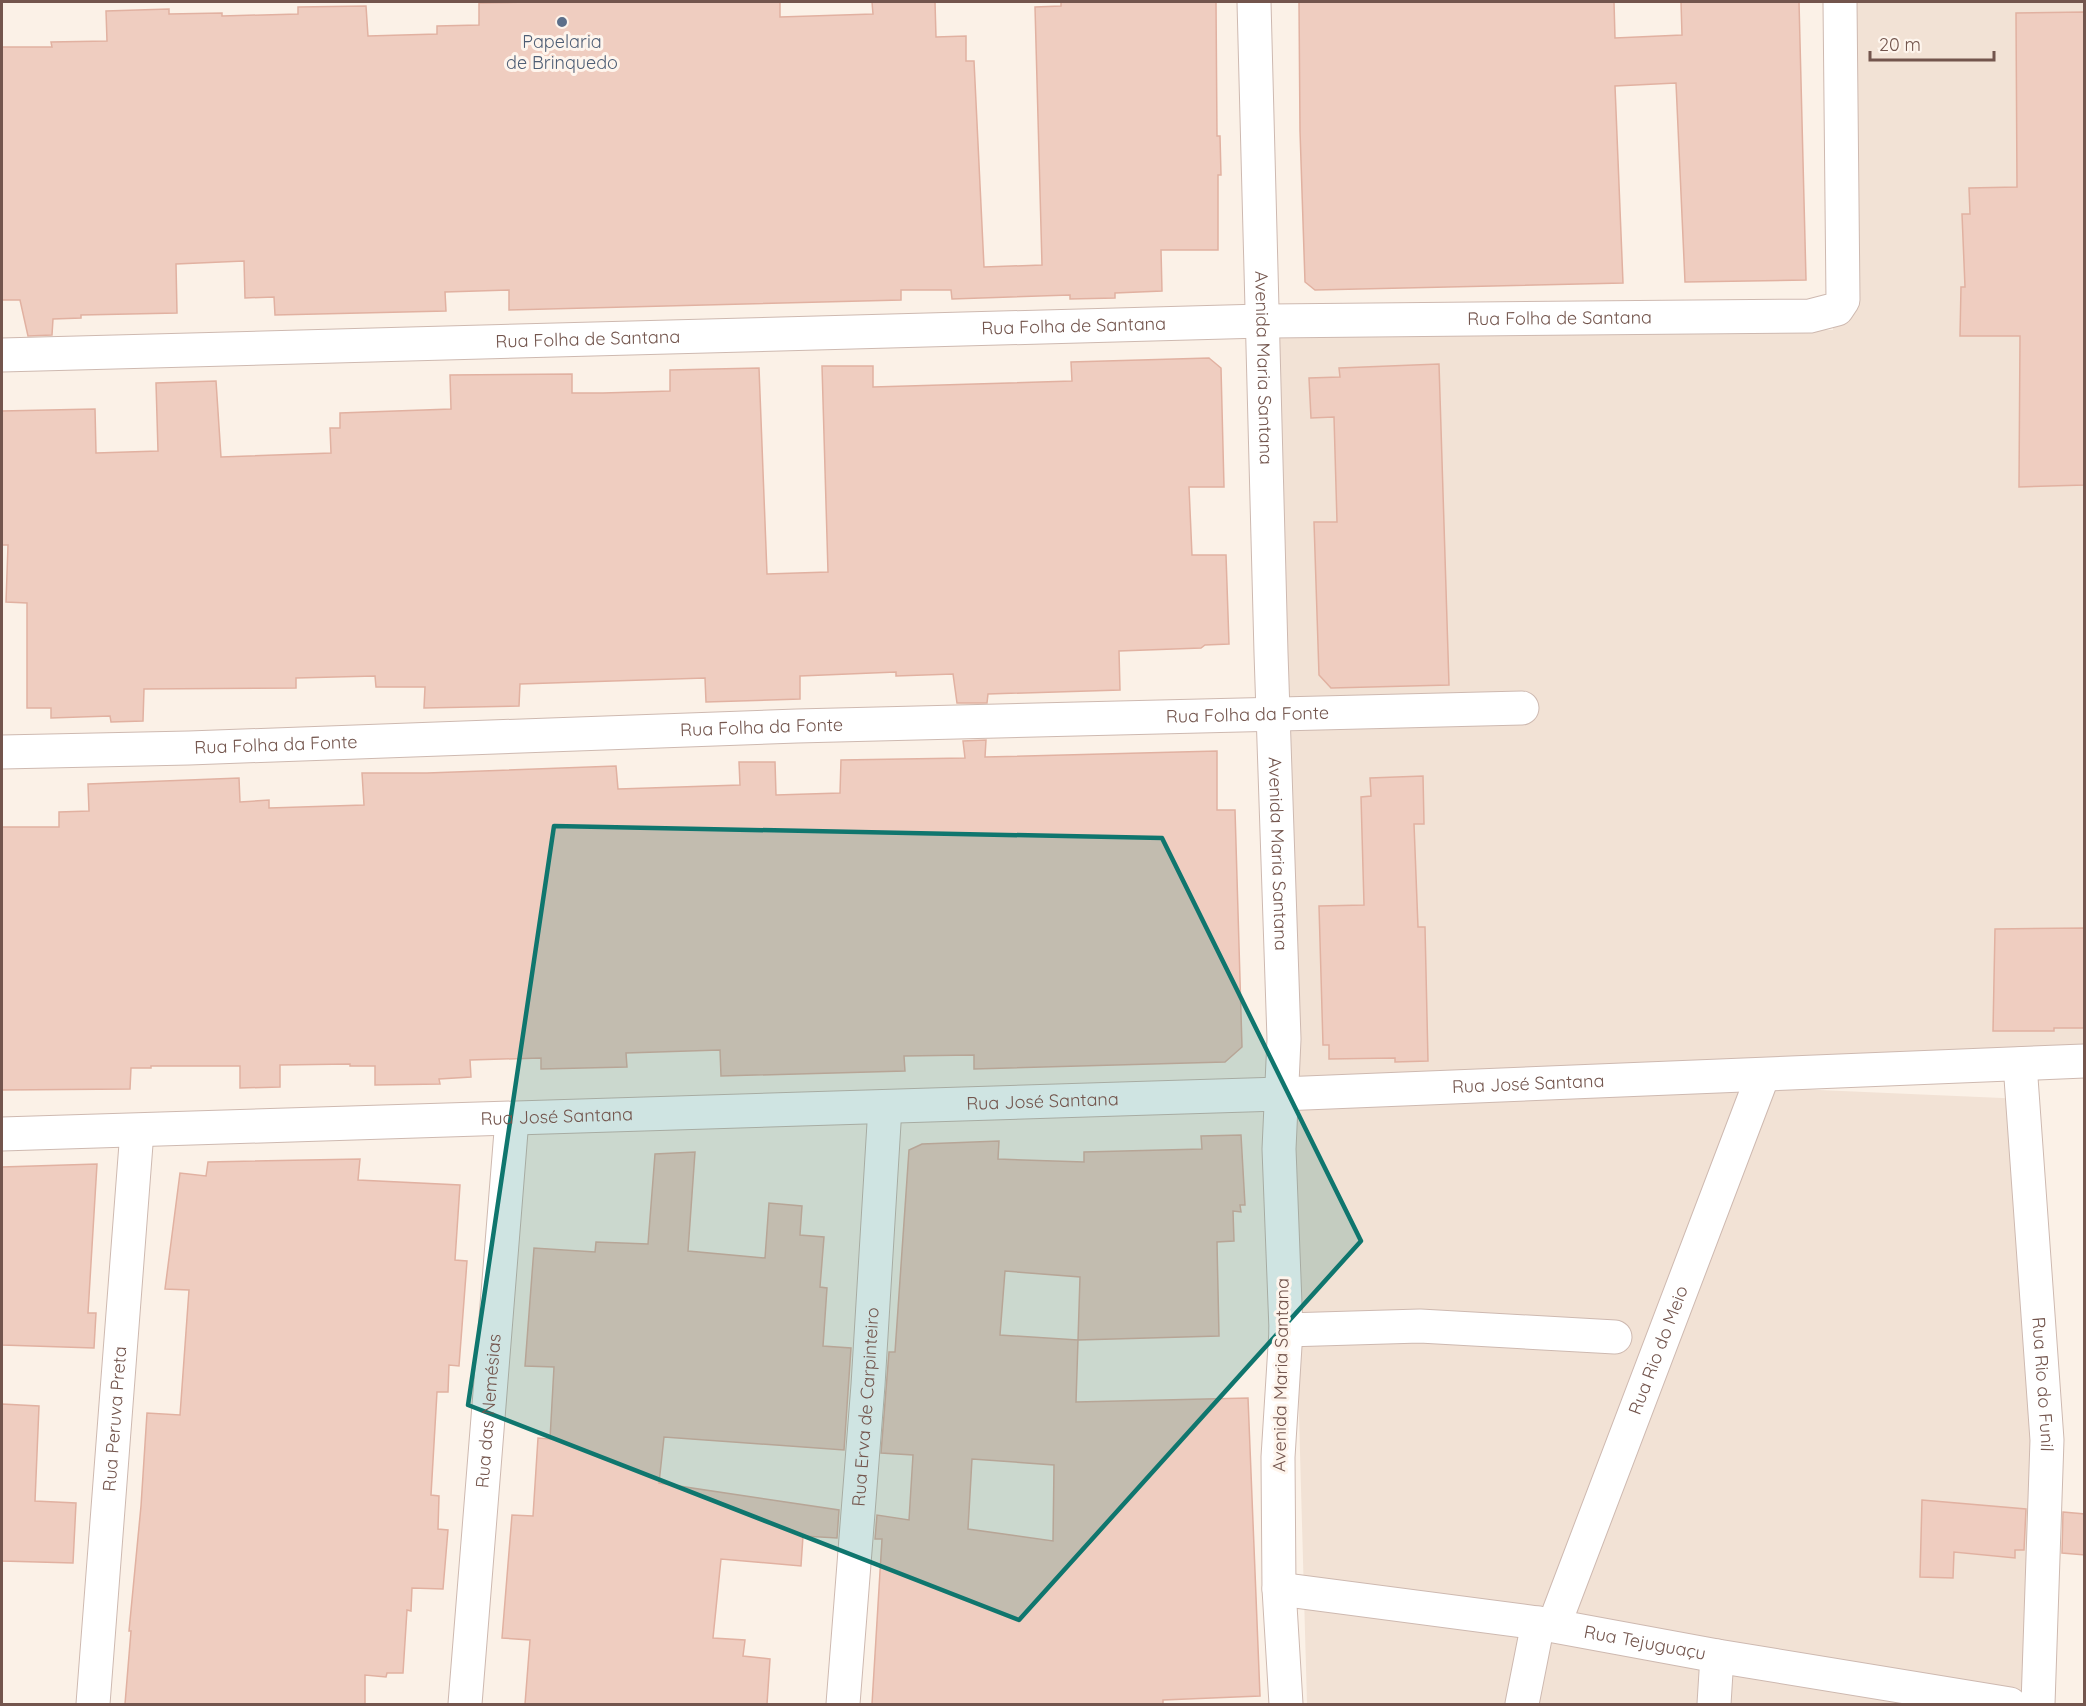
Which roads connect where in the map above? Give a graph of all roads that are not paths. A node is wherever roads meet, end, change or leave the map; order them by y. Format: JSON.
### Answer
{"nodes":[{"id":1,"x":1254,"y":2,"type":"edge"},
{"id":2,"x":1840,"y":2,"type":"edge"},
{"id":3,"x":1262,"y":321,"type":"junction"},
{"id":4,"x":2,"y":355,"type":"edge"},
{"id":5,"x":1522,"y":708,"type":"dead end"},
{"id":6,"x":1273,"y":714,"type":"junction"},
{"id":7,"x":2,"y":752,"type":"edge"},
{"id":8,"x":2085,"y":1061,"type":"edge"},
{"id":9,"x":2020,"y":1065,"type":"junction"},
{"id":10,"x":1763,"y":1075,"type":"junction"},
{"id":11,"x":1281,"y":1094,"type":"junction"},
{"id":12,"x":885,"y":1107,"type":"junction"},
{"id":13,"x":512,"y":1119,"type":"junction"},
{"id":14,"x":137,"y":1131,"type":"junction"},
{"id":15,"x":2,"y":1134,"type":"edge"},
{"id":16,"x":1286,"y":1330,"type":"junction"},
{"id":17,"x":1615,"y":1337,"type":"dead end"},
{"id":18,"x":1279,"y":1589,"type":"junction"},
{"id":19,"x":1546,"y":1624,"type":"junction"},
{"id":20,"x":1718,"y":1656,"type":"junction"},
{"id":21,"x":93,"y":1704,"type":"edge"},
{"id":22,"x":465,"y":1704,"type":"edge"},
{"id":23,"x":843,"y":1704,"type":"edge"},
{"id":24,"x":1286,"y":1704,"type":"edge"},
{"id":25,"x":1522,"y":1704,"type":"edge"},
{"id":26,"x":1714,"y":1704,"type":"edge"},
{"id":27,"x":2010,"y":1704,"type":"edge"},
{"id":28,"x":2038,"y":1704,"type":"edge"}],
"edges":[{"from":1,"to":3,"type":"street","name":"Avenida Maria Santana"},
{"from":2,"to":3,"type":"street","name":"Rua Folha de Santana"},
{"from":3,"to":4,"type":"street","name":"Rua Folha de Santana"},
{"from":3,"to":6,"type":"street","name":"Avenida Maria Santana"},
{"from":5,"to":6,"type":"street","name":"Rua Folha da Fonte"},
{"from":6,"to":7,"type":"street","name":"Rua Folha da Fonte"},
{"from":6,"to":11,"type":"street","name":"Avenida Maria Santana"},
{"from":8,"to":9,"type":"street","name":"Rua José Santana"},
{"from":9,"to":10,"type":"street","name":"Rua José Santana"},
{"from":9,"to":28,"type":"street","name":"Rua Rio do Funil"},
{"from":10,"to":11,"type":"street","name":"Rua José Santana"},
{"from":10,"to":19,"type":"street","name":"Rua Rio do Meio"},
{"from":11,"to":12,"type":"street","name":"Rua José Santana"},
{"from":11,"to":16,"type":"street","name":"Avenida Maria Santana"},
{"from":12,"to":13,"type":"street","name":"Rua José Santana"},
{"from":12,"to":23,"type":"street","name":"Rua Erva de Carpinteiro"},
{"from":13,"to":14,"type":"street","name":"Rua José Santana"},
{"from":13,"to":22,"type":"street","name":"Rua das Nemésias"},
{"from":14,"to":15,"type":"street","name":"Rua José Santana"},
{"from":14,"to":21,"type":"street","name":"Rua Peruva Preta"},
{"from":16,"to":17,"type":"street"},
{"from":16,"to":18,"type":"street","name":"Avenida Maria Santana"},
{"from":18,"to":19,"type":"street","name":"Rua Tejuguaçu"},
{"from":18,"to":24,"type":"street","name":"Avenida Maria Santana"},
{"from":19,"to":20,"type":"street","name":"Rua Tejuguaçu"},
{"from":19,"to":25,"type":"street","name":"Rua Rio do Meio"},
{"from":20,"to":26,"type":"street"},
{"from":20,"to":27,"type":"street","name":"Rua Tejuguaçu"}]}
